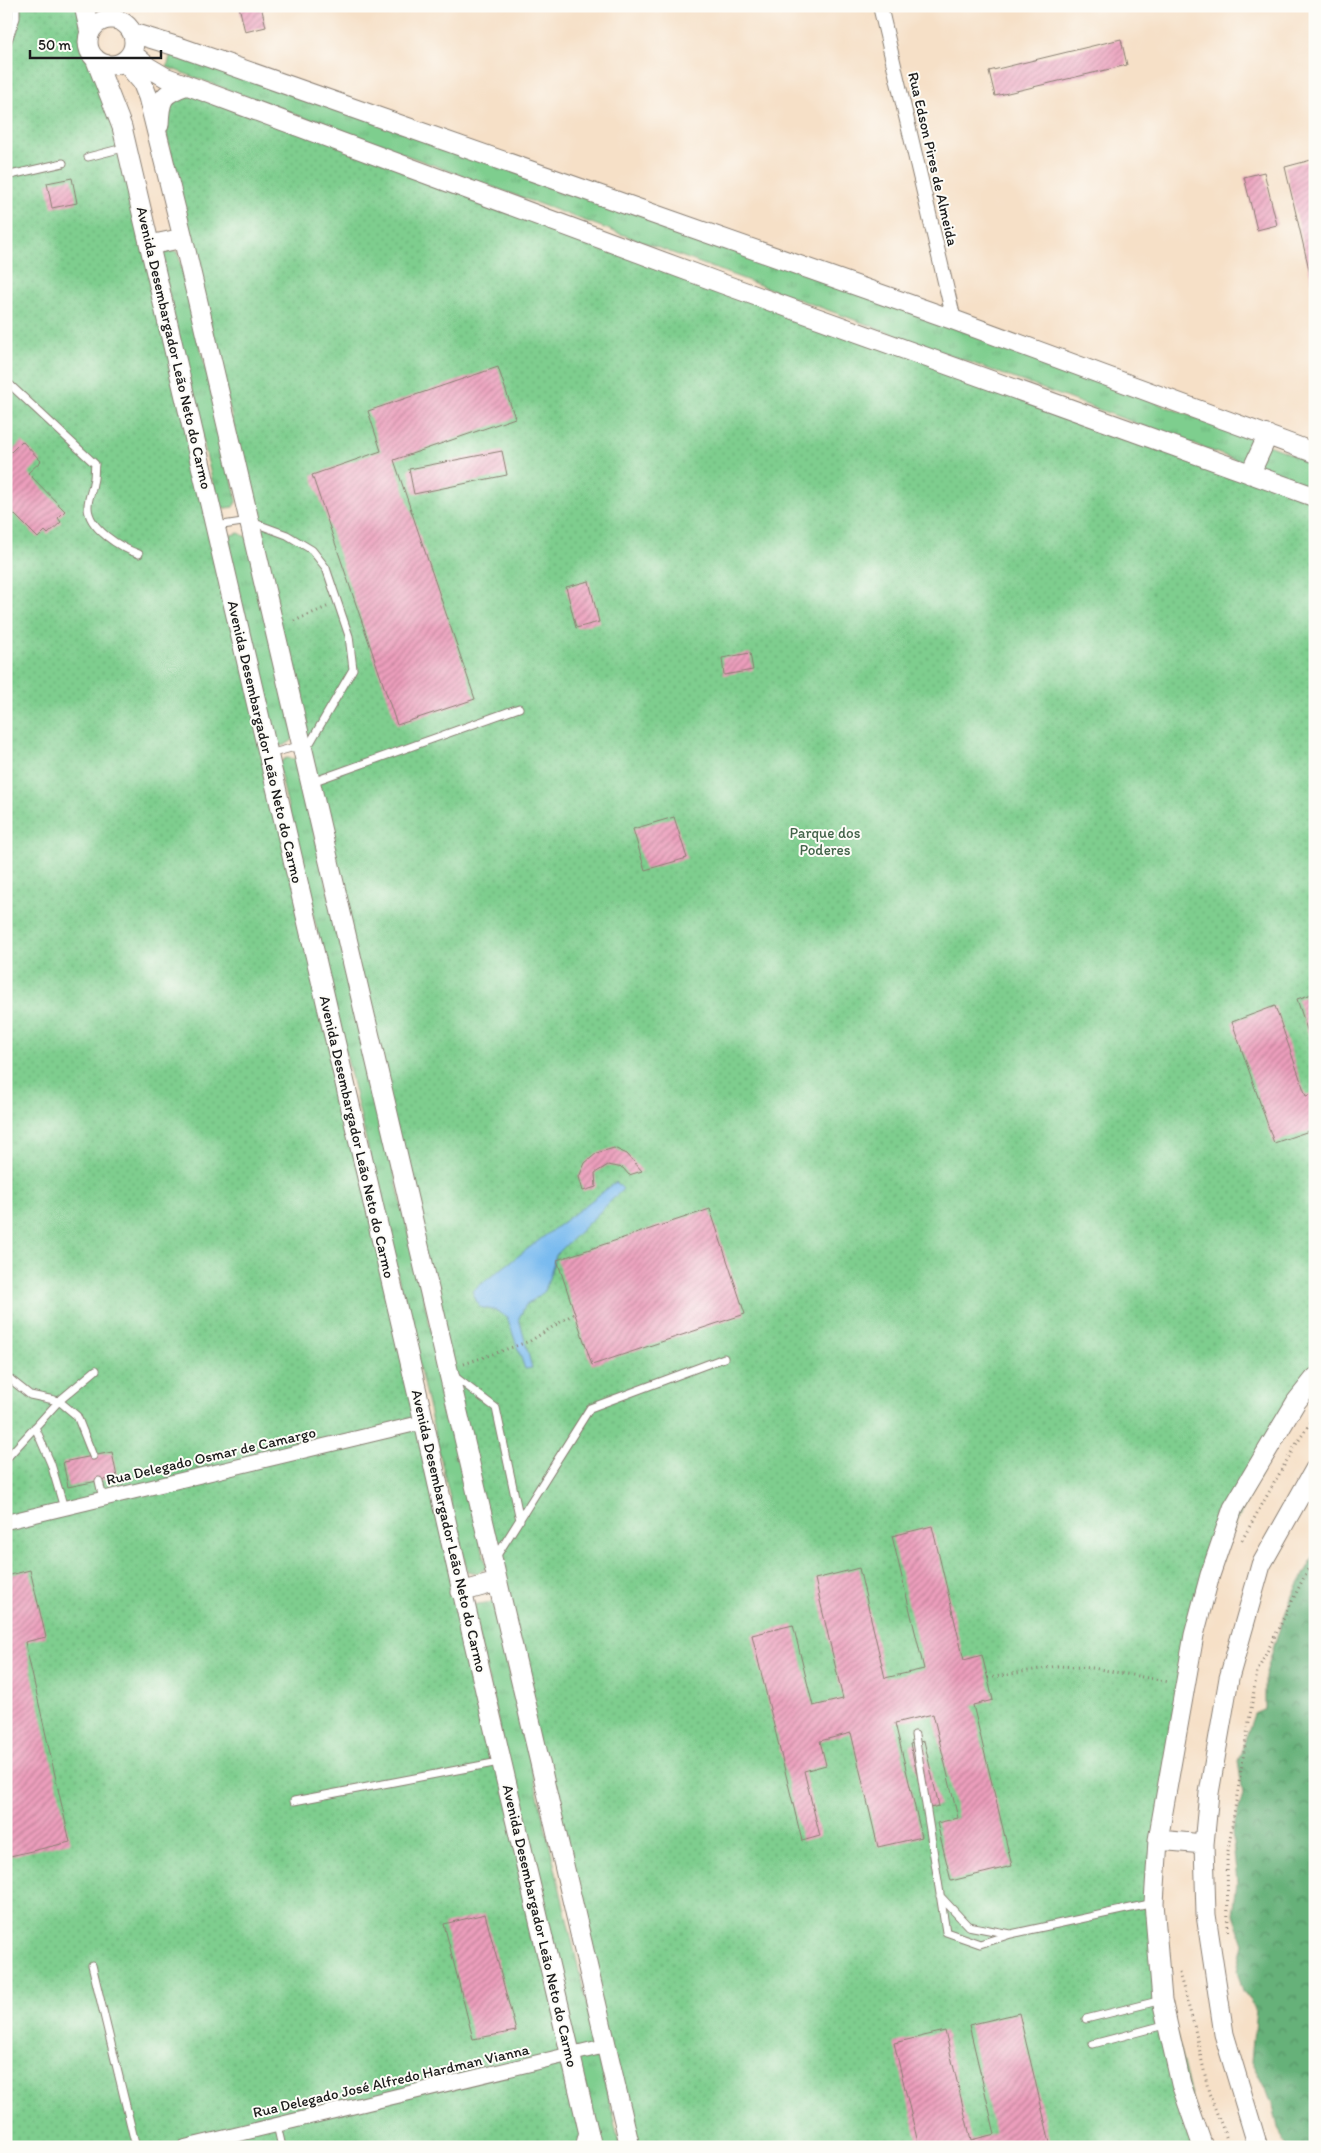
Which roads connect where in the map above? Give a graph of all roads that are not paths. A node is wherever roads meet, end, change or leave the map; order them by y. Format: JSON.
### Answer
{"nodes":[{"id":1,"x":16,"y":6,"type":"edge"},
{"id":2,"x":84,"y":6,"type":"edge"},
{"id":3,"x":123,"y":6,"type":"edge"},
{"id":4,"x":880,"y":6,"type":"edge"},
{"id":5,"x":130,"y":29,"type":"junction"},
{"id":6,"x":90,"y":34,"type":"junction"},
{"id":7,"x":6,"y":46,"type":"edge"},
{"id":8,"x":128,"y":57,"type":"junction"},
{"id":9,"x":95,"y":58,"type":"junction"},
{"id":10,"x":187,"y":85,"type":"junction"},
{"id":11,"x":158,"y":140,"type":"junction"},
{"id":12,"x":127,"y":147,"type":"junction"},
{"id":13,"x":88,"y":157,"type":"dead end"},
{"id":14,"x":63,"y":162,"type":"dead end"},
{"id":15,"x":6,"y":176,"type":"edge"},
{"id":16,"x":182,"y":238,"type":"junction"},
{"id":17,"x":150,"y":245,"type":"junction"},
{"id":18,"x":954,"y":320,"type":"junction"},
{"id":19,"x":6,"y":381,"type":"edge"},
{"id":20,"x":1268,"y":435,"type":"junction"},
{"id":21,"x":1315,"y":453,"type":"edge"},
{"id":22,"x":1250,"y":474,"type":"junction"},
{"id":23,"x":1315,"y":497,"type":"edge"},
{"id":24,"x":249,"y":521,"type":"junction"},
{"id":25,"x":215,"y":526,"type":"junction"},
{"id":26,"x":139,"y":554,"type":"dead end"},
{"id":27,"x":520,"y":708,"type":"dead end"},
{"id":28,"x":300,"y":746,"type":"junction"},
{"id":29,"x":268,"y":754,"type":"junction"},
{"id":30,"x":309,"y":783,"type":"junction"},
{"id":31,"x":724,"y":1358,"type":"dead end"},
{"id":32,"x":96,"y":1370,"type":"dead end"},
{"id":33,"x":446,"y":1370,"type":"junction"},
{"id":34,"x":1315,"y":1378,"type":"edge"},
{"id":35,"x":6,"y":1379,"type":"edge"},
{"id":36,"x":59,"y":1401,"type":"junction"},
{"id":37,"x":424,"y":1422,"type":"junction"},
{"id":38,"x":35,"y":1427,"type":"junction"},
{"id":39,"x":93,"y":1456,"type":"dead end"},
{"id":40,"x":6,"y":1459,"type":"edge"},
{"id":41,"x":1315,"y":1469,"type":"edge"},
{"id":42,"x":99,"y":1481,"type":"dead end"},
{"id":43,"x":103,"y":1499,"type":"junction"},
{"id":44,"x":64,"y":1508,"type":"junction"},
{"id":45,"x":520,"y":1520,"type":"junction"},
{"id":46,"x":6,"y":1522,"type":"edge"},
{"id":47,"x":492,"y":1564,"type":"junction"},
{"id":48,"x":497,"y":1582,"type":"junction"},
{"id":49,"x":461,"y":1592,"type":"junction"},
{"id":50,"x":915,"y":1736,"type":"dead end"},
{"id":51,"x":502,"y":1761,"type":"junction"},
{"id":52,"x":294,"y":1801,"type":"dead end"},
{"id":53,"x":1158,"y":1840,"type":"junction"},
{"id":54,"x":1204,"y":1844,"type":"junction"},
{"id":55,"x":939,"y":1896,"type":"junction"},
{"id":56,"x":1154,"y":1903,"type":"junction"},
{"id":57,"x":1011,"y":1934,"type":"junction"},
{"id":58,"x":92,"y":1965,"type":"dead end"},
{"id":59,"x":1162,"y":2000,"type":"junction"},
{"id":60,"x":1086,"y":2019,"type":"dead end"},
{"id":61,"x":1168,"y":2024,"type":"junction"},
{"id":62,"x":1093,"y":2044,"type":"dead end"},
{"id":63,"x":605,"y":2046,"type":"junction"},
{"id":64,"x":571,"y":2056,"type":"junction"},
{"id":65,"x":586,"y":2121,"type":"junction"},
{"id":66,"x":277,"y":2125,"type":"junction"},
{"id":67,"x":136,"y":2147,"type":"edge"},
{"id":68,"x":185,"y":2147,"type":"edge"},
{"id":69,"x":282,"y":2147,"type":"edge"},
{"id":70,"x":579,"y":2147,"type":"edge"},
{"id":71,"x":592,"y":2147,"type":"edge"},
{"id":72,"x":630,"y":2147,"type":"edge"},
{"id":73,"x":1203,"y":2147,"type":"edge"},
{"id":74,"x":1258,"y":2147,"type":"edge"}],
"edges":[{"from":1,"to":7,"type":"lane"},
{"from":2,"to":6,"type":"main road"},
{"from":3,"to":5,"type":"main road"},
{"from":4,"to":18,"type":"street","name":"Rua Edson Pires de Almeida"},
{"from":5,"to":6,"type":"main road"},
{"from":5,"to":8,"type":"main road"},
{"from":5,"to":18,"type":"main road"},
{"from":6,"to":9,"type":"main road"},
{"from":8,"to":9,"type":"main road"},
{"from":8,"to":10,"type":"main road"},
{"from":8,"to":11,"type":"main road"},
{"from":9,"to":12,"type":"main road","name":"Avenida Desembargador Leão Neto do Carmo"},
{"from":10,"to":11,"type":"main road"},
{"from":10,"to":22,"type":"main road"},
{"from":11,"to":16,"type":"main road"},
{"from":12,"to":13,"type":"lane"},
{"from":12,"to":17,"type":"main road","name":"Avenida Desembargador Leão Neto do Carmo"},
{"from":14,"to":15,"type":"lane"},
{"from":16,"to":17,"type":"main road"},
{"from":16,"to":24,"type":"main road"},
{"from":17,"to":25,"type":"main road","name":"Avenida Desembargador Leão Neto do Carmo"},
{"from":18,"to":20,"type":"main road"},
{"from":19,"to":26,"type":"lane"},
{"from":20,"to":21,"type":"main road"},
{"from":20,"to":22,"type":"main road"},
{"from":22,"to":23,"type":"main road"},
{"from":24,"to":25,"type":"lane"},
{"from":24,"to":28,"type":"main road"},
{"from":24,"to":28,"type":"lane"},
{"from":25,"to":29,"type":"main road","name":"Avenida Desembargador Leão Neto do Carmo"},
{"from":27,"to":30,"type":"lane"},
{"from":28,"to":29,"type":"lane"},
{"from":28,"to":30,"type":"main road"},
{"from":29,"to":37,"type":"main road","name":"Avenida Desembargador Leão Neto do Carmo"},
{"from":30,"to":33,"type":"main road"},
{"from":31,"to":45,"type":"lane"},
{"from":32,"to":36,"type":"lane"},
{"from":33,"to":45,"type":"lane"},
{"from":33,"to":47,"type":"main road"},
{"from":34,"to":53,"type":"main road"},
{"from":35,"to":36,"type":"lane"},
{"from":36,"to":38,"type":"lane"},
{"from":36,"to":39,"type":"lane"},
{"from":37,"to":43,"type":"street","name":"Rua Delegado Osmar de Camargo"},
{"from":37,"to":49,"type":"main road","name":"Avenida Desembargador Leão Neto do Carmo"},
{"from":38,"to":40,"type":"lane"},
{"from":38,"to":44,"type":"lane"},
{"from":41,"to":54,"type":"main road"},
{"from":42,"to":43,"type":"lane"},
{"from":43,"to":44,"type":"street","name":"Rua Delegado Osmar de Camargo"},
{"from":44,"to":46,"type":"street","name":"Rua Delegado Osmar de Camargo"},
{"from":45,"to":47,"type":"lane"},
{"from":47,"to":48,"type":"main road"},
{"from":48,"to":49,"type":"main road"},
{"from":48,"to":63,"type":"main road"},
{"from":49,"to":51,"type":"main road","name":"Avenida Desembargador Leão Neto do Carmo"},
{"from":50,"to":55,"type":"lane"},
{"from":51,"to":52,"type":"lane"},
{"from":51,"to":64,"type":"main road","name":"Avenida Desembargador Leão Neto do Carmo"},
{"from":53,"to":54,"type":"main road"},
{"from":53,"to":56,"type":"main road"},
{"from":54,"to":74,"type":"main road"},
{"from":55,"to":57,"type":"lane"},
{"from":55,"to":57,"type":"lane"},
{"from":56,"to":57,"type":"lane"},
{"from":56,"to":59,"type":"main road"},
{"from":58,"to":67,"type":"lane"},
{"from":59,"to":60,"type":"lane"},
{"from":59,"to":61,"type":"main road"},
{"from":61,"to":62,"type":"lane"},
{"from":61,"to":73,"type":"main road"},
{"from":63,"to":64,"type":"street","name":"Rua Delegado José Alfredo Hardman Vianna"},
{"from":63,"to":72,"type":"main road"},
{"from":64,"to":65,"type":"main road","name":"Avenida Desembargador Leão Neto do Carmo"},
{"from":64,"to":66,"type":"street","name":"Rua Delegado José Alfredo Hardman Vianna"},
{"from":65,"to":70,"type":"lane"},
{"from":65,"to":71,"type":"main road","name":"Avenida Desembargador Leão Neto do Carmo"},
{"from":66,"to":68,"type":"street","name":"Rua Delegado José Alfredo Hardman Vianna"},
{"from":66,"to":69,"type":"lane"}]}
